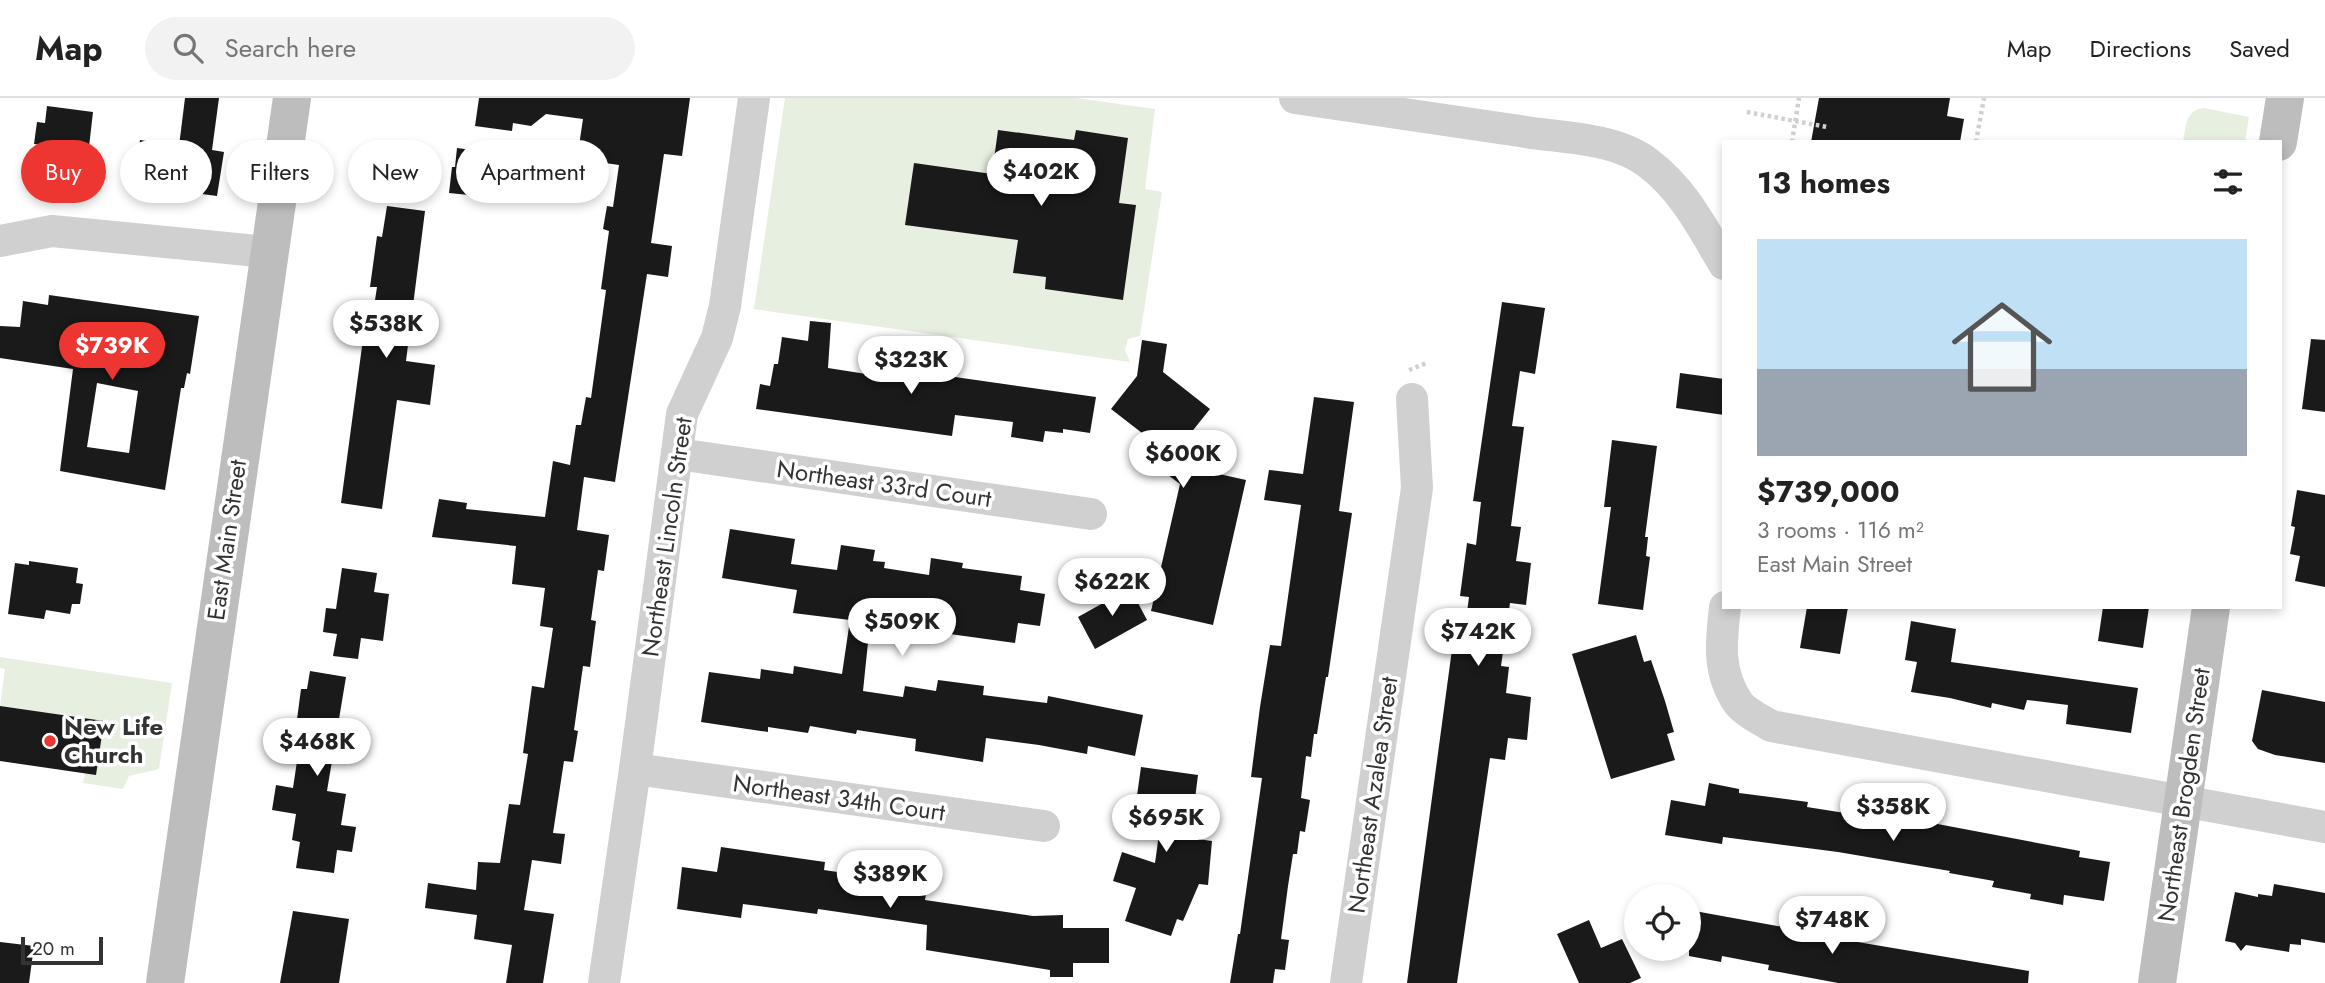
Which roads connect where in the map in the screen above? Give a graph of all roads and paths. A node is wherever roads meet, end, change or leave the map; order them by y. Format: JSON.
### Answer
{"nodes":[{"id":1,"x":292,"y":98,"type":"edge"},
{"id":2,"x":754,"y":98,"type":"edge"},
{"id":3,"x":1294,"y":98,"type":"edge"},
{"id":4,"x":1799,"y":98,"type":"edge"},
{"id":5,"x":1984,"y":98,"type":"edge"},
{"id":6,"x":2285,"y":98,"type":"edge"},
{"id":7,"x":1457,"y":109,"type":"edge"},
{"id":8,"x":1747,"y":113,"type":"dead end"},
{"id":9,"x":1795,"y":121,"type":"junction"},
{"id":10,"x":1828,"y":127,"type":"dead end"},
{"id":11,"x":1792,"y":140,"type":"edge"},
{"id":12,"x":1976,"y":140,"type":"edge"},
{"id":13,"x":2278,"y":140,"type":"edge"},
{"id":14,"x":0,"y":241,"type":"edge"},
{"id":15,"x":268,"y":252,"type":"junction"},
{"id":16,"x":1722,"y":261,"type":"edge"},
{"id":17,"x":1412,"y":399,"type":"dead end"},
{"id":18,"x":678,"y":454,"type":"junction"},
{"id":19,"x":1091,"y":514,"type":"dead end"},
{"id":20,"x":1725,"y":609,"type":"edge"},
{"id":21,"x":2211,"y":609,"type":"edge"},
{"id":22,"x":635,"y":769,"type":"junction"},
{"id":23,"x":2183,"y":802,"type":"junction"},
{"id":24,"x":1044,"y":826,"type":"dead end"},
{"id":25,"x":2325,"y":827,"type":"edge"},
{"id":26,"x":165,"y":983,"type":"edge"},
{"id":27,"x":604,"y":983,"type":"edge"},
{"id":28,"x":1346,"y":983,"type":"edge"},
{"id":29,"x":2157,"y":983,"type":"edge"}],
"edges":[{"from":1,"to":15,"type":"main road","name":"East Main Street"},
{"from":2,"to":18,"type":"street","name":"Northeast Lincoln Street"},
{"from":3,"to":7,"type":"street"},
{"from":4,"to":9,"type":"path"},
{"from":5,"to":12,"type":"path"},
{"from":6,"to":13,"type":"main road"},
{"from":7,"to":16,"type":"street"},
{"from":8,"to":9,"type":"path"},
{"from":9,"to":10,"type":"path"},
{"from":9,"to":11,"type":"path"},
{"from":14,"to":15,"type":"street"},
{"from":15,"to":26,"type":"main road","name":"East Main Street"},
{"from":17,"to":28,"type":"street","name":"Northeast Azalea Street"},
{"from":18,"to":19,"type":"street","name":"Northeast 33rd Court"},
{"from":18,"to":22,"type":"street","name":"Northeast Lincoln Street"},
{"from":20,"to":23,"type":"street"},
{"from":21,"to":23,"type":"main road","name":"Northeast Brogden Street"},
{"from":22,"to":24,"type":"street","name":"Northeast 34th Court"},
{"from":22,"to":27,"type":"street","name":"Northeast Lincoln Street"},
{"from":23,"to":25,"type":"street"},
{"from":23,"to":29,"type":"main road","name":"Northeast Brogden Street"}]}
